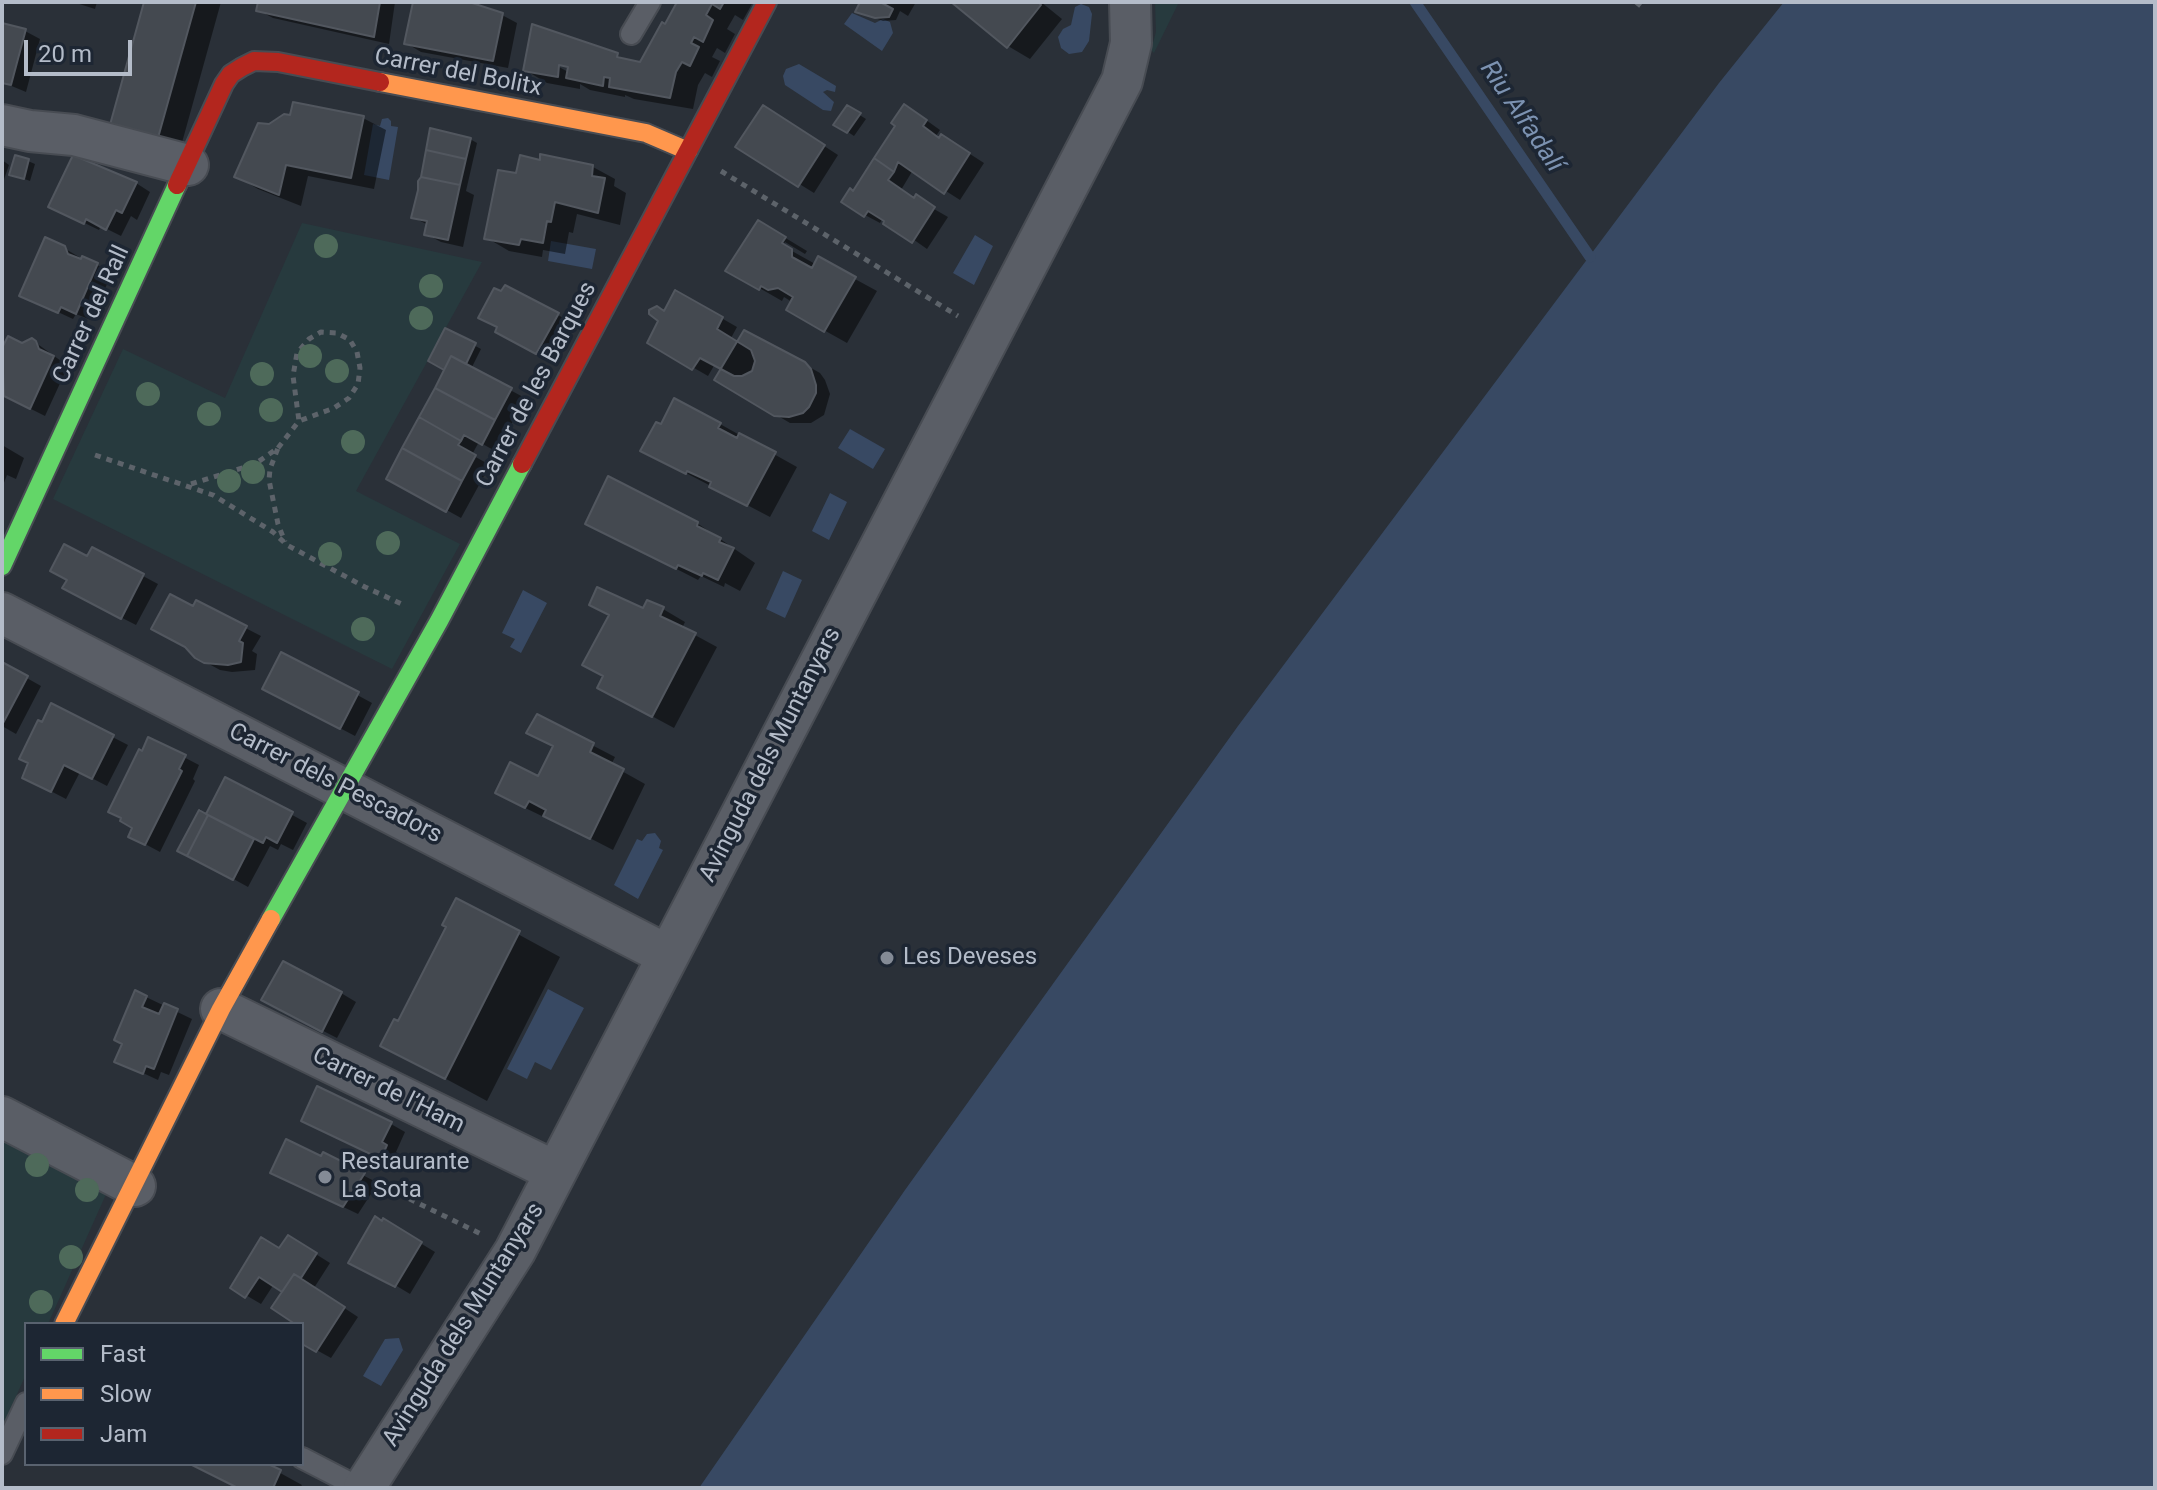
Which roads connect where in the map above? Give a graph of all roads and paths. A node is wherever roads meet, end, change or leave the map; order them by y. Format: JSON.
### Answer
{"nodes":[{"id":1,"x":650,"y":2,"type":"edge"},
{"id":2,"x":767,"y":2,"type":"edge"},
{"id":3,"x":1130,"y":2,"type":"edge"},
{"id":4,"x":631,"y":34,"type":"dead end"},
{"id":5,"x":224,"y":84,"type":"joint"},
{"id":6,"x":2,"y":125,"type":"edge"},
{"id":7,"x":688,"y":151,"type":"junction"},
{"id":8,"x":188,"y":165,"type":"junction"},
{"id":9,"x":990,"y":335,"type":"junction"},
{"id":10,"x":299,"y":421,"type":"junction"},
{"id":11,"x":60,"y":443,"type":"junction"},
{"id":12,"x":278,"y":448,"type":"junction"},
{"id":13,"x":190,"y":485,"type":"junction"},
{"id":14,"x":287,"y":545,"type":"junction"},
{"id":15,"x":2,"y":566,"type":"edge"},
{"id":16,"x":2,"y":613,"type":"edge"},
{"id":17,"x":439,"y":621,"type":"junction"},
{"id":18,"x":345,"y":789,"type":"junction"},
{"id":19,"x":667,"y":955,"type":"junction"},
{"id":20,"x":221,"y":1009,"type":"junction"},
{"id":21,"x":2,"y":1117,"type":"edge"},
{"id":22,"x":556,"y":1172,"type":"junction"},
{"id":23,"x":377,"y":1183,"type":"dead end"},
{"id":24,"x":135,"y":1186,"type":"junction"},
{"id":25,"x":515,"y":1251,"type":"junction"},
{"id":26,"x":65,"y":1322,"type":"edge"},
{"id":27,"x":24,"y":1407,"type":"edge"},
{"id":28,"x":2,"y":1454,"type":"edge"},
{"id":29,"x":304,"y":1459,"type":"edge"},
{"id":30,"x":362,"y":1488,"type":"edge"}],
"edges":[{"from":1,"to":4,"type":"lane"},
{"from":2,"to":7,"type":"street","name":"Carrer de les Barques"},
{"from":3,"to":9,"type":"street","name":"Avinguda dels Muntanyars"},
{"from":5,"to":7,"type":"street","name":"Carrer del Bolitx"},
{"from":5,"to":8,"type":"street","name":"Carrer del Rall"},
{"from":6,"to":8,"type":"street"},
{"from":7,"to":9,"type":"path"},
{"from":7,"to":17,"type":"street","name":"Carrer de les Barques"},
{"from":8,"to":11,"type":"street","name":"Carrer del Rall"},
{"from":9,"to":19,"type":"street","name":"Avinguda dels Muntanyars"},
{"from":10,"to":10,"type":"path"},
{"from":10,"to":12,"type":"path"},
{"from":11,"to":13,"type":"path"},
{"from":11,"to":15,"type":"street","name":"Carrer del Rall"},
{"from":12,"to":13,"type":"path"},
{"from":12,"to":14,"type":"path"},
{"from":13,"to":14,"type":"path"},
{"from":14,"to":17,"type":"path"},
{"from":16,"to":18,"type":"street","name":"Carrer dels Pescadors"},
{"from":17,"to":18,"type":"street","name":"Carrer de les Barques"},
{"from":18,"to":19,"type":"street","name":"Carrer dels Pescadors"},
{"from":18,"to":20,"type":"street"},
{"from":19,"to":22,"type":"street","name":"Avinguda dels Muntanyars"},
{"from":20,"to":22,"type":"street","name":"Carrer de l’Ham"},
{"from":20,"to":24,"type":"street"},
{"from":21,"to":24,"type":"street"},
{"from":22,"to":25,"type":"street","name":"Avinguda dels Muntanyars"},
{"from":23,"to":25,"type":"path"},
{"from":24,"to":26,"type":"street"},
{"from":25,"to":30,"type":"street","name":"Avinguda dels Muntanyars"},
{"from":27,"to":28,"type":"lane"},
{"from":29,"to":30,"type":"lane"}]}
